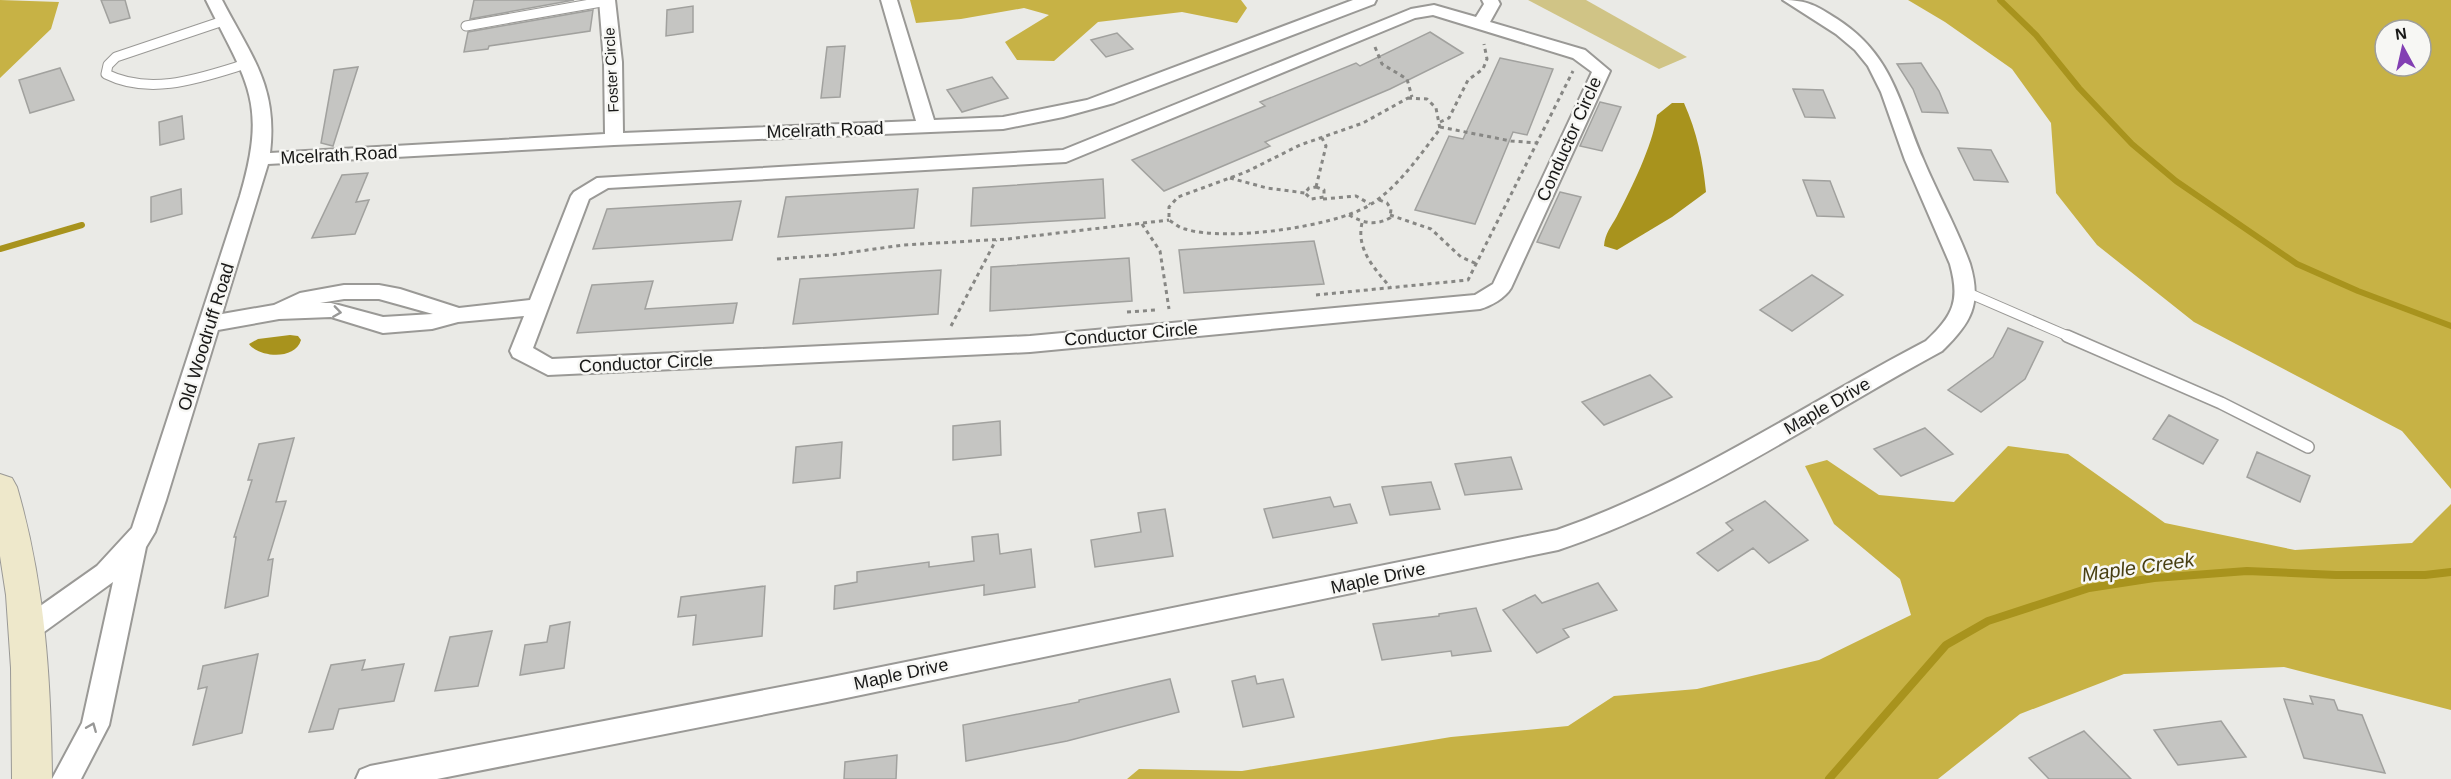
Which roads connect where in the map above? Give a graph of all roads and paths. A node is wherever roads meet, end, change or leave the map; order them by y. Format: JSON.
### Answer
{"nodes":[{"id":1,"x":213,"y":0,"type":"edge"},
{"id":2,"x":607,"y":0,"type":"edge"},
{"id":3,"x":889,"y":0,"type":"edge"},
{"id":4,"x":1368,"y":0,"type":"edge"},
{"id":5,"x":1490,"y":0,"type":"edge"},
{"id":6,"x":1791,"y":0,"type":"edge"},
{"id":7,"x":223,"y":21,"type":"junction"},
{"id":8,"x":1481,"y":23,"type":"junction"},
{"id":9,"x":466,"y":26,"type":"dead end"},
{"id":10,"x":1494,"y":45,"type":"dead end"},
{"id":11,"x":1366,"y":51,"type":"dead end"},
{"id":12,"x":249,"y":63,"type":"junction"},
{"id":13,"x":1566,"y":69,"type":"dead end"},
{"id":14,"x":1412,"y":97,"type":"junction"},
{"id":15,"x":1440,"y":122,"type":"junction"},
{"id":16,"x":927,"y":126,"type":"junction"},
{"id":17,"x":1440,"y":127,"type":"junction"},
{"id":18,"x":1322,"y":138,"type":"junction"},
{"id":19,"x":614,"y":139,"type":"junction"},
{"id":20,"x":1538,"y":143,"type":"junction"},
{"id":21,"x":260,"y":159,"type":"junction"},
{"id":22,"x":1230,"y":178,"type":"junction"},
{"id":23,"x":1316,"y":187,"type":"junction"},
{"id":24,"x":1305,"y":193,"type":"junction"},
{"id":25,"x":1322,"y":198,"type":"junction"},
{"id":26,"x":1377,"y":199,"type":"junction"},
{"id":27,"x":1370,"y":204,"type":"junction"},
{"id":28,"x":1349,"y":215,"type":"junction"},
{"id":29,"x":1390,"y":215,"type":"junction"},
{"id":30,"x":1169,"y":220,"type":"junction"},
{"id":31,"x":1362,"y":223,"type":"junction"},
{"id":32,"x":1143,"y":224,"type":"junction"},
{"id":33,"x":996,"y":240,"type":"junction"},
{"id":34,"x":777,"y":260,"type":"dead end"},
{"id":35,"x":1477,"y":264,"type":"junction"},
{"id":36,"x":1391,"y":288,"type":"junction"},
{"id":37,"x":1966,"y":292,"type":"junction"},
{"id":38,"x":1311,"y":296,"type":"dead end"},
{"id":39,"x":536,"y":307,"type":"junction"},
{"id":40,"x":1179,"y":308,"type":"dead end"},
{"id":41,"x":1168,"y":309,"type":"junction"},
{"id":42,"x":279,"y":312,"type":"junction"},
{"id":43,"x":1126,"y":312,"type":"dead end"},
{"id":44,"x":458,"y":315,"type":"junction"},
{"id":45,"x":211,"y":324,"type":"junction"},
{"id":46,"x":951,"y":326,"type":"dead end"},
{"id":47,"x":2308,"y":447,"type":"dead end"},
{"id":48,"x":0,"y":487,"type":"edge"},
{"id":49,"x":134,"y":546,"type":"junction"},
{"id":50,"x":28,"y":628,"type":"junction"},
{"id":51,"x":32,"y":779,"type":"edge"},
{"id":52,"x":66,"y":779,"type":"edge"},
{"id":53,"x":370,"y":779,"type":"edge"}],
"edges":[{"from":1,"to":7,"type":"street","name":"Old Woodruff Road"},
{"from":2,"to":9,"type":"lane"},
{"from":2,"to":19,"type":"street","name":"Foster Circle"},
{"from":3,"to":16,"type":"street"},
{"from":4,"to":16,"type":"street","name":"Mcelrath Road"},
{"from":5,"to":8,"type":"street"},
{"from":6,"to":37,"type":"street","name":"Maple Drive"},
{"from":7,"to":12,"type":"street","name":"Old Woodruff Road"},
{"from":7,"to":12,"type":"lane"},
{"from":8,"to":39,"type":"street","name":"Conductor Circle"},
{"from":8,"to":39,"type":"street","name":"Conductor Circle"},
{"from":10,"to":15,"type":"path"},
{"from":11,"to":14,"type":"path"},
{"from":12,"to":21,"type":"street","name":"Old Woodruff Road"},
{"from":13,"to":20,"type":"path"},
{"from":14,"to":15,"type":"path"},
{"from":14,"to":18,"type":"path"},
{"from":15,"to":17,"type":"path"},
{"from":16,"to":19,"type":"street","name":"Mcelrath Road"},
{"from":17,"to":20,"type":"path"},
{"from":17,"to":26,"type":"path"},
{"from":18,"to":22,"type":"path"},
{"from":18,"to":23,"type":"path"},
{"from":19,"to":21,"type":"street","name":"Mcelrath Road"},
{"from":20,"to":35,"type":"path"},
{"from":21,"to":45,"type":"street","name":"Old Woodruff Road"},
{"from":22,"to":24,"type":"path"},
{"from":22,"to":30,"type":"path"},
{"from":23,"to":24,"type":"path"},
{"from":23,"to":25,"type":"path"},
{"from":24,"to":25,"type":"path"},
{"from":25,"to":27,"type":"path"},
{"from":26,"to":27,"type":"path"},
{"from":26,"to":29,"type":"path"},
{"from":27,"to":28,"type":"path"},
{"from":28,"to":30,"type":"path"},
{"from":28,"to":31,"type":"path"},
{"from":29,"to":31,"type":"path"},
{"from":29,"to":35,"type":"path"},
{"from":30,"to":32,"type":"path"},
{"from":31,"to":36,"type":"path"},
{"from":32,"to":33,"type":"path"},
{"from":32,"to":41,"type":"path"},
{"from":33,"to":34,"type":"path"},
{"from":33,"to":46,"type":"path"},
{"from":35,"to":36,"type":"path"},
{"from":36,"to":38,"type":"path"},
{"from":37,"to":47,"type":"lane"},
{"from":37,"to":53,"type":"street","name":"Maple Drive"},
{"from":39,"to":44,"type":"street"},
{"from":40,"to":41,"type":"path"},
{"from":41,"to":43,"type":"path"},
{"from":42,"to":44,"type":"street","one_way":true},
{"from":42,"to":44,"type":"street"},
{"from":42,"to":45,"type":"street"},
{"from":45,"to":49,"type":"street","name":"Old Woodruff Road"},
{"from":48,"to":50,"type":"main road"},
{"from":49,"to":50,"type":"street","name":"Old Woodruff Road"},
{"from":52,"to":49,"type":"street","one_way":true},
{"from":50,"to":51,"type":"main road"}]}
